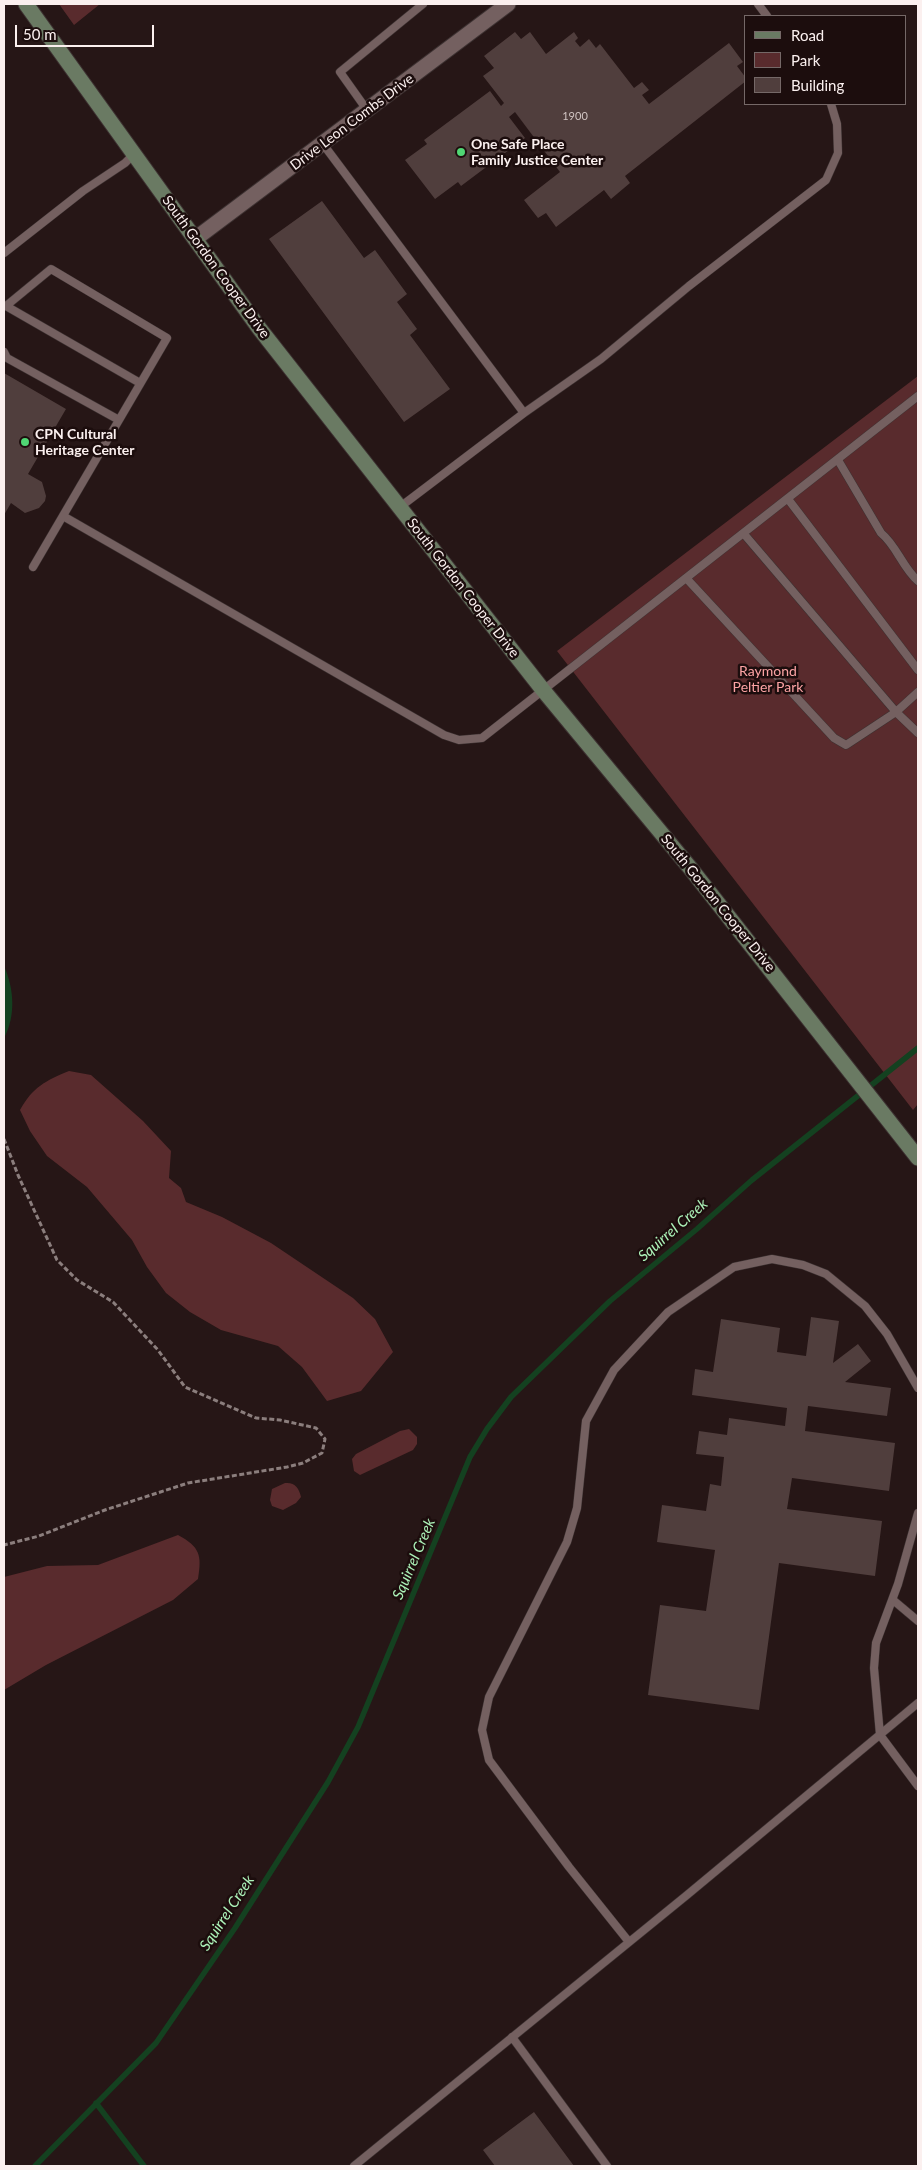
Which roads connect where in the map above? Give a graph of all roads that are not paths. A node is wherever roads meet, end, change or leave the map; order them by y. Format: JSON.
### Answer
{"nodes":[{"id":1,"x":26,"y":4,"type":"edge"},
{"id":2,"x":422,"y":4,"type":"edge"},
{"id":3,"x":508,"y":4,"type":"edge"},
{"id":4,"x":758,"y":4,"type":"edge"},
{"id":5,"x":766,"y":15,"type":"edge"},
{"id":6,"x":831,"y":105,"type":"edge"},
{"id":7,"x":367,"y":110,"type":"junction"},
{"id":8,"x":323,"y":144,"type":"junction"},
{"id":9,"x":134,"y":154,"type":"junction"},
{"id":10,"x":195,"y":239,"type":"junction"},
{"id":11,"x":4,"y":253,"type":"edge"},
{"id":12,"x":5,"y":306,"type":"edge"},
{"id":13,"x":4,"y":352,"type":"edge"},
{"id":14,"x":140,"y":383,"type":"junction"},
{"id":15,"x":918,"y":396,"type":"edge"},
{"id":16,"x":524,"y":412,"type":"junction"},
{"id":17,"x":118,"y":420,"type":"junction"},
{"id":18,"x":838,"y":460,"type":"junction"},
{"id":19,"x":788,"y":499,"type":"junction"},
{"id":20,"x":400,"y":507,"type":"junction"},
{"id":21,"x":63,"y":516,"type":"junction"},
{"id":22,"x":744,"y":534,"type":"junction"},
{"id":23,"x":33,"y":567,"type":"dead end"},
{"id":24,"x":687,"y":579,"type":"junction"},
{"id":25,"x":918,"y":581,"type":"edge"},
{"id":26,"x":918,"y":670,"type":"edge"},
{"id":27,"x":543,"y":690,"type":"junction"},
{"id":28,"x":918,"y":692,"type":"edge"},
{"id":29,"x":896,"y":712,"type":"junction"},
{"id":30,"x":918,"y":733,"type":"edge"},
{"id":31,"x":918,"y":1158,"type":"edge"},
{"id":32,"x":918,"y":1388,"type":"edge"},
{"id":33,"x":918,"y":1512,"type":"edge"},
{"id":34,"x":893,"y":1600,"type":"junction"},
{"id":35,"x":918,"y":1621,"type":"edge"},
{"id":36,"x":918,"y":1703,"type":"edge"},
{"id":37,"x":880,"y":1735,"type":"junction"},
{"id":38,"x":918,"y":1786,"type":"edge"},
{"id":39,"x":629,"y":1942,"type":"junction"},
{"id":40,"x":512,"y":2037,"type":"junction"},
{"id":41,"x":354,"y":2166,"type":"edge"},
{"id":42,"x":607,"y":2166,"type":"edge"}],
"edges":[{"from":1,"to":9,"type":"main road","name":"South Gordon Cooper Drive"},
{"from":2,"to":7,"type":"lane"},
{"from":3,"to":7,"type":"street","name":"Drive Leon Combs Drive"},
{"from":4,"to":5,"type":"lane"},
{"from":6,"to":16,"type":"lane"},
{"from":7,"to":8,"type":"street","name":"Drive Leon Combs Drive"},
{"from":8,"to":10,"type":"street","name":"Drive Leon Combs Drive"},
{"from":8,"to":16,"type":"lane"},
{"from":9,"to":10,"type":"main road","name":"South Gordon Cooper Drive"},
{"from":9,"to":11,"type":"lane"},
{"from":10,"to":20,"type":"main road","name":"South Gordon Cooper Drive"},
{"from":12,"to":14,"type":"lane"},
{"from":12,"to":14,"type":"lane"},
{"from":13,"to":17,"type":"lane"},
{"from":14,"to":17,"type":"lane"},
{"from":15,"to":18,"type":"lane"},
{"from":16,"to":20,"type":"lane"},
{"from":17,"to":21,"type":"lane"},
{"from":18,"to":19,"type":"lane"},
{"from":18,"to":25,"type":"lane"},
{"from":19,"to":22,"type":"lane"},
{"from":19,"to":26,"type":"lane"},
{"from":20,"to":27,"type":"main road","name":"South Gordon Cooper Drive"},
{"from":21,"to":23,"type":"lane"},
{"from":21,"to":27,"type":"lane"},
{"from":22,"to":24,"type":"lane"},
{"from":22,"to":29,"type":"lane"},
{"from":24,"to":27,"type":"lane"},
{"from":24,"to":29,"type":"lane"},
{"from":27,"to":31,"type":"main road","name":"South Gordon Cooper Drive"},
{"from":28,"to":29,"type":"lane"},
{"from":29,"to":30,"type":"lane"},
{"from":32,"to":39,"type":"lane"},
{"from":33,"to":34,"type":"lane"},
{"from":34,"to":35,"type":"lane"},
{"from":34,"to":37,"type":"lane"},
{"from":36,"to":37,"type":"lane"},
{"from":37,"to":38,"type":"lane"},
{"from":37,"to":39,"type":"lane"},
{"from":39,"to":40,"type":"lane"},
{"from":40,"to":41,"type":"lane"},
{"from":40,"to":42,"type":"lane"}]}
